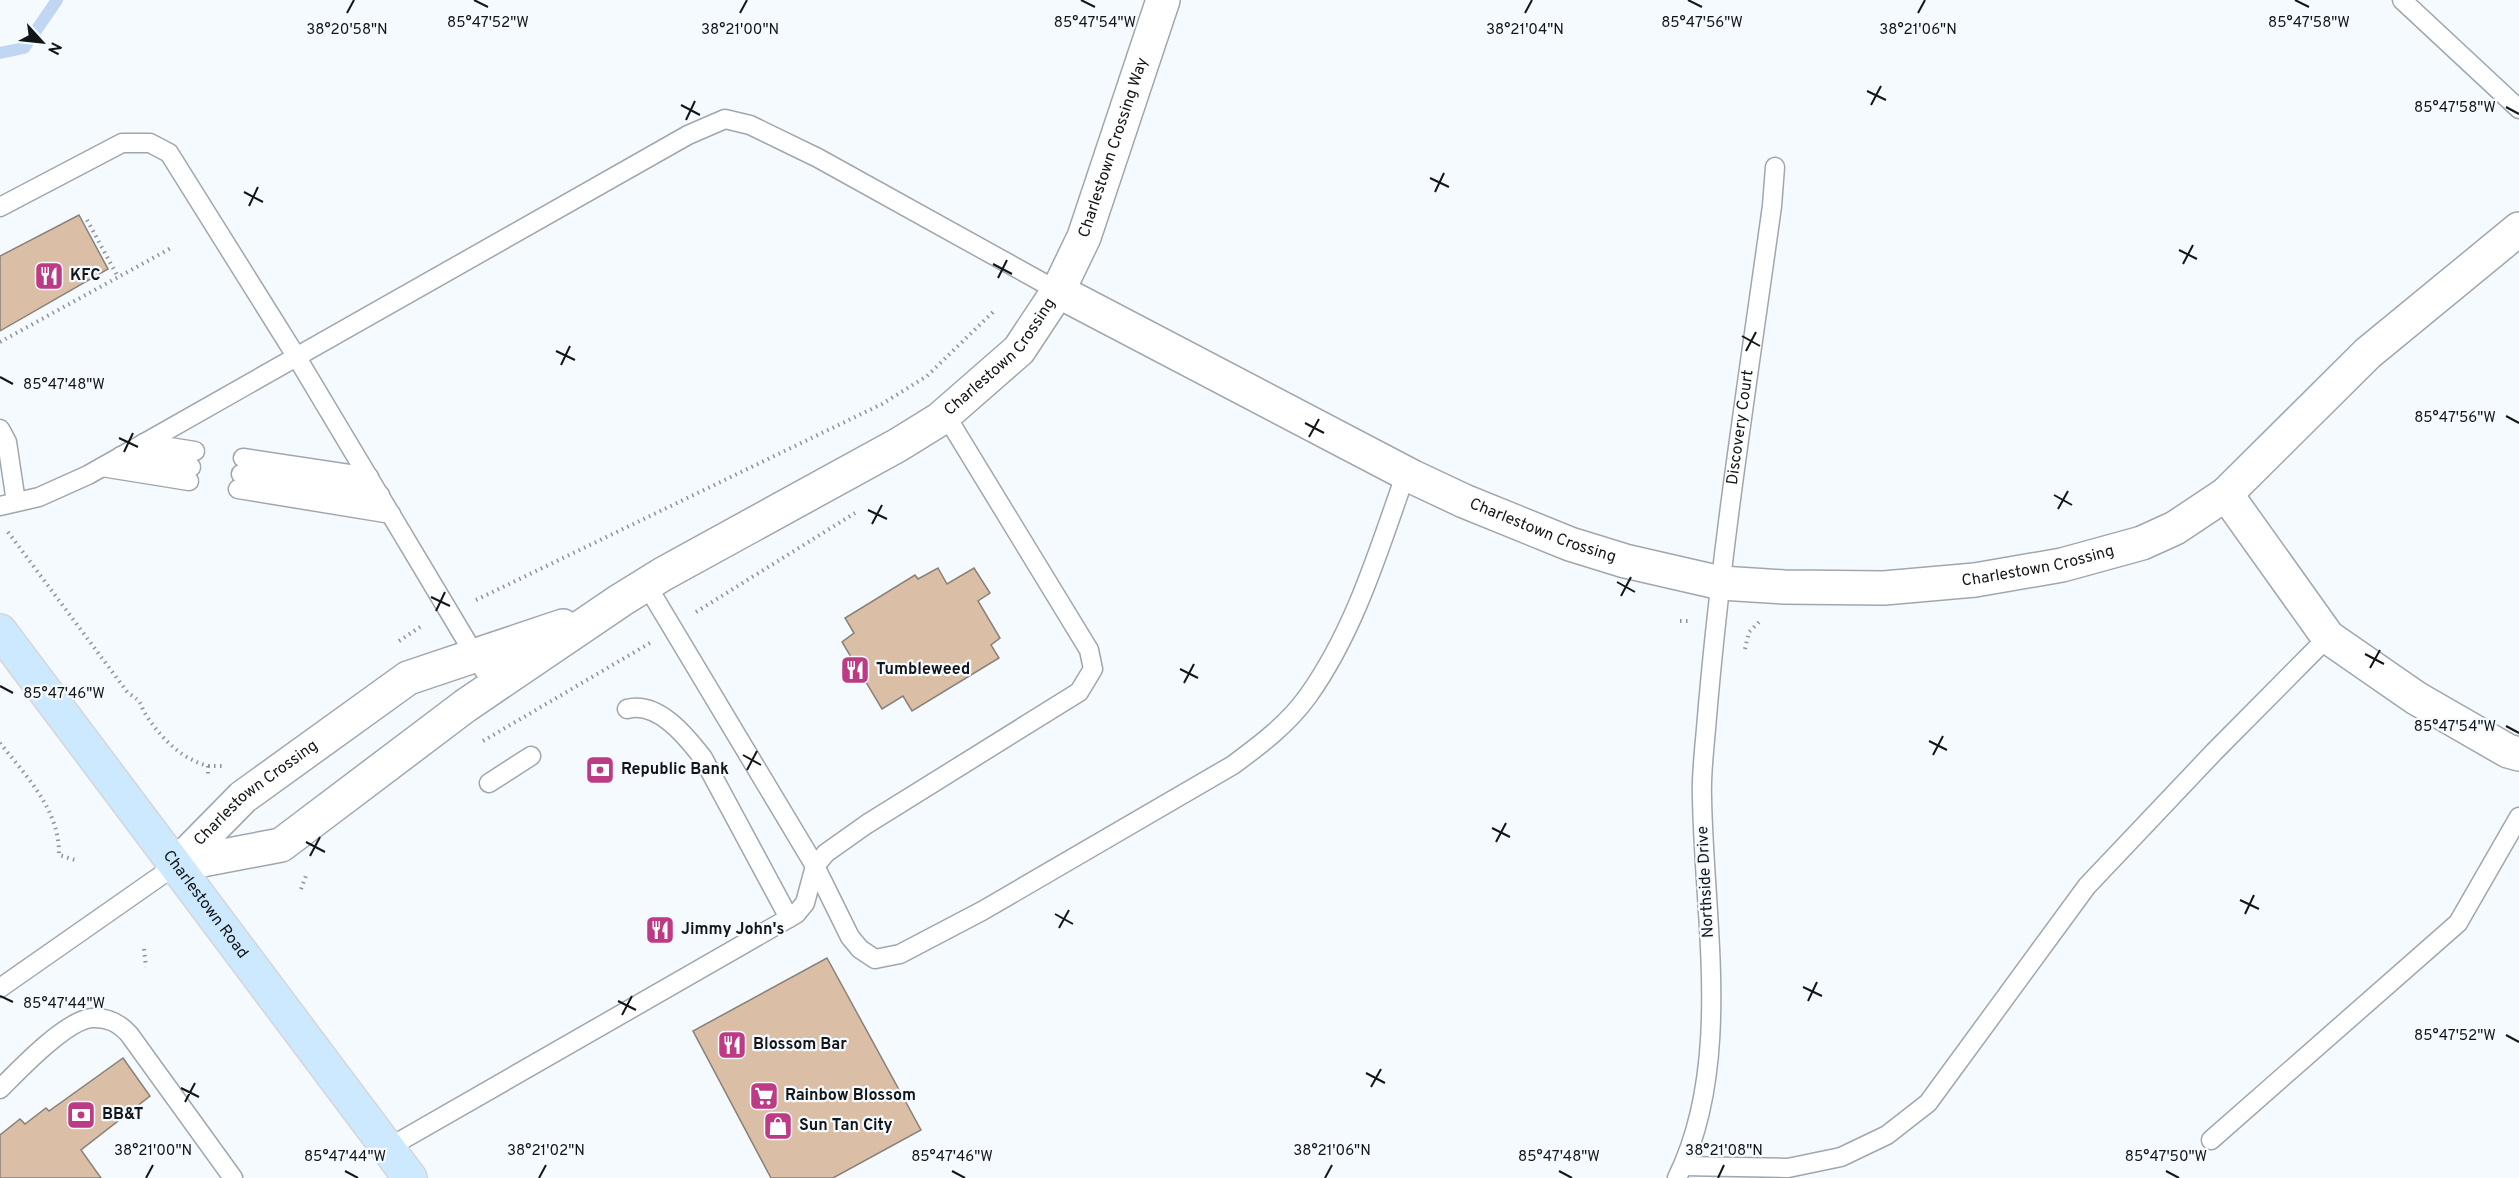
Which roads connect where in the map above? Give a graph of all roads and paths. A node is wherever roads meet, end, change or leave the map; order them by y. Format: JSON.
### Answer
{"nodes":[{"id":1,"x":1163,"y":0,"type":"edge"},
{"id":2,"x":2402,"y":0,"type":"edge"},
{"id":3,"x":2519,"y":109,"type":"edge"},
{"id":4,"x":1775,"y":167,"type":"dead end"},
{"id":5,"x":0,"y":207,"type":"edge"},
{"id":6,"x":87,"y":220,"type":"dead end"},
{"id":7,"x":2519,"y":230,"type":"edge"},
{"id":8,"x":173,"y":247,"type":"dead end"},
{"id":9,"x":118,"y":277,"type":"junction"},
{"id":10,"x":1058,"y":291,"type":"junction"},
{"id":11,"x":993,"y":312,"type":"dead end"},
{"id":12,"x":0,"y":342,"type":"edge"},
{"id":13,"x":296,"y":356,"type":"junction"},
{"id":14,"x":945,"y":414,"type":"junction"},
{"id":15,"x":0,"y":429,"type":"edge"},
{"id":16,"x":144,"y":443,"type":"junction"},
{"id":17,"x":121,"y":456,"type":"junction"},
{"id":18,"x":192,"y":466,"type":"junction"},
{"id":19,"x":102,"y":467,"type":"junction"},
{"id":20,"x":241,"y":473,"type":"junction"},
{"id":21,"x":1406,"y":473,"type":"junction"},
{"id":22,"x":369,"y":477,"type":"junction"},
{"id":23,"x":2226,"y":494,"type":"junction"},
{"id":24,"x":380,"y":495,"type":"junction"},
{"id":25,"x":8,"y":504,"type":"edge"},
{"id":26,"x":858,"y":512,"type":"dead end"},
{"id":27,"x":391,"y":514,"type":"junction"},
{"id":28,"x":4,"y":527,"type":"dead end"},
{"id":29,"x":1721,"y":583,"type":"junction"},
{"id":30,"x":646,"y":584,"type":"junction"},
{"id":31,"x":450,"y":612,"type":"junction"},
{"id":32,"x":604,"y":612,"type":"junction"},
{"id":33,"x":1769,"y":620,"type":"dead end"},
{"id":34,"x":672,"y":629,"type":"junction"},
{"id":35,"x":0,"y":631,"type":"edge"},
{"id":36,"x":2328,"y":637,"type":"junction"},
{"id":37,"x":396,"y":643,"type":"dead end"},
{"id":38,"x":476,"y":655,"type":"junction"},
{"id":39,"x":1744,"y":656,"type":"dead end"},
{"id":40,"x":494,"y":687,"type":"junction"},
{"id":41,"x":627,"y":709,"type":"dead end"},
{"id":42,"x":0,"y":743,"type":"edge"},
{"id":43,"x":477,"y":744,"type":"dead end"},
{"id":44,"x":2519,"y":754,"type":"edge"},
{"id":45,"x":531,"y":756,"type":"dead end"},
{"id":46,"x":231,"y":765,"type":"dead end"},
{"id":47,"x":208,"y":766,"type":"junction"},
{"id":48,"x":208,"y":776,"type":"dead end"},
{"id":49,"x":489,"y":783,"type":"dead end"},
{"id":50,"x":2519,"y":817,"type":"edge"},
{"id":51,"x":75,"y":860,"type":"dead end"},
{"id":52,"x":176,"y":865,"type":"junction"},
{"id":53,"x":815,"y":866,"type":"junction"},
{"id":54,"x":309,"y":870,"type":"dead end"},
{"id":55,"x":302,"y":889,"type":"dead end"},
{"id":56,"x":789,"y":918,"type":"junction"},
{"id":57,"x":144,"y":949,"type":"dead end"},
{"id":58,"x":146,"y":967,"type":"dead end"},
{"id":59,"x":0,"y":988,"type":"edge"},
{"id":60,"x":0,"y":1089,"type":"edge"},
{"id":61,"x":2211,"y":1140,"type":"dead end"},
{"id":62,"x":388,"y":1148,"type":"junction"},
{"id":63,"x":1680,"y":1172,"type":"edge"},
{"id":64,"x":233,"y":1178,"type":"edge"},
{"id":65,"x":410,"y":1178,"type":"edge"}],
"edges":[{"from":1,"to":10,"type":"street","name":"Charlestown Crossing Way"},
{"from":2,"to":3,"type":"lane"},
{"from":4,"to":29,"type":"lane","name":"Discovery Court"},
{"from":5,"to":13,"type":"lane"},
{"from":6,"to":9,"type":"path"},
{"from":7,"to":23,"type":"street","name":"Charlestown Crossing"},
{"from":8,"to":9,"type":"path"},
{"from":9,"to":12,"type":"path"},
{"from":10,"to":13,"type":"lane"},
{"from":10,"to":14,"type":"street","name":"Charlestown Crossing"},
{"from":10,"to":21,"type":"street","name":"Charlestown Crossing"},
{"from":11,"to":31,"type":"path"},
{"from":13,"to":16,"type":"lane"},
{"from":13,"to":22,"type":"lane"},
{"from":14,"to":30,"type":"street","name":"Charlestown Crossing"},
{"from":14,"to":53,"type":"lane"},
{"from":15,"to":25,"type":"lane"},
{"from":16,"to":17,"type":"lane"},
{"from":16,"to":18,"type":"lane"},
{"from":17,"to":18,"type":"lane"},
{"from":17,"to":19,"type":"lane"},
{"from":18,"to":19,"type":"lane"},
{"from":19,"to":25,"type":"lane"},
{"from":20,"to":22,"type":"lane"},
{"from":20,"to":24,"type":"lane"},
{"from":20,"to":27,"type":"lane"},
{"from":21,"to":29,"type":"street","name":"Charlestown Crossing"},
{"from":21,"to":53,"type":"lane"},
{"from":22,"to":24,"type":"lane"},
{"from":23,"to":29,"type":"street","name":"Charlestown Crossing"},
{"from":23,"to":36,"type":"street"},
{"from":24,"to":27,"type":"lane"},
{"from":26,"to":34,"type":"path"},
{"from":27,"to":31,"type":"lane"},
{"from":28,"to":47,"type":"path"},
{"from":29,"to":63,"type":"lane","name":"Northside Drive"},
{"from":30,"to":32,"type":"street","name":"Charlestown Crossing"},
{"from":30,"to":34,"type":"lane"},
{"from":31,"to":37,"type":"path"},
{"from":31,"to":38,"type":"lane"},
{"from":32,"to":38,"type":"street","name":"Charlestown Crossing"},
{"from":32,"to":40,"type":"street","name":"Charlestown Crossing"},
{"from":33,"to":39,"type":"path"},
{"from":34,"to":43,"type":"path"},
{"from":34,"to":53,"type":"lane"},
{"from":35,"to":52,"type":"main road","name":"Charlestown Road"},
{"from":36,"to":44,"type":"street"},
{"from":36,"to":63,"type":"lane"},
{"from":38,"to":40,"type":"lane"},
{"from":38,"to":52,"type":"street","name":"Charlestown Crossing"},
{"from":40,"to":52,"type":"street","name":"Charlestown Crossing"},
{"from":41,"to":56,"type":"lane"},
{"from":42,"to":51,"type":"path"},
{"from":45,"to":49,"type":"lane"},
{"from":46,"to":47,"type":"path"},
{"from":47,"to":48,"type":"path"},
{"from":50,"to":61,"type":"lane"},
{"from":52,"to":59,"type":"lane"},
{"from":52,"to":62,"type":"main road","name":"Charlestown Road"},
{"from":53,"to":56,"type":"lane"},
{"from":54,"to":55,"type":"path"},
{"from":56,"to":62,"type":"lane"},
{"from":57,"to":58,"type":"path"},
{"from":60,"to":64,"type":"lane"},
{"from":62,"to":65,"type":"main road","name":"Charlestown Road"}]}
